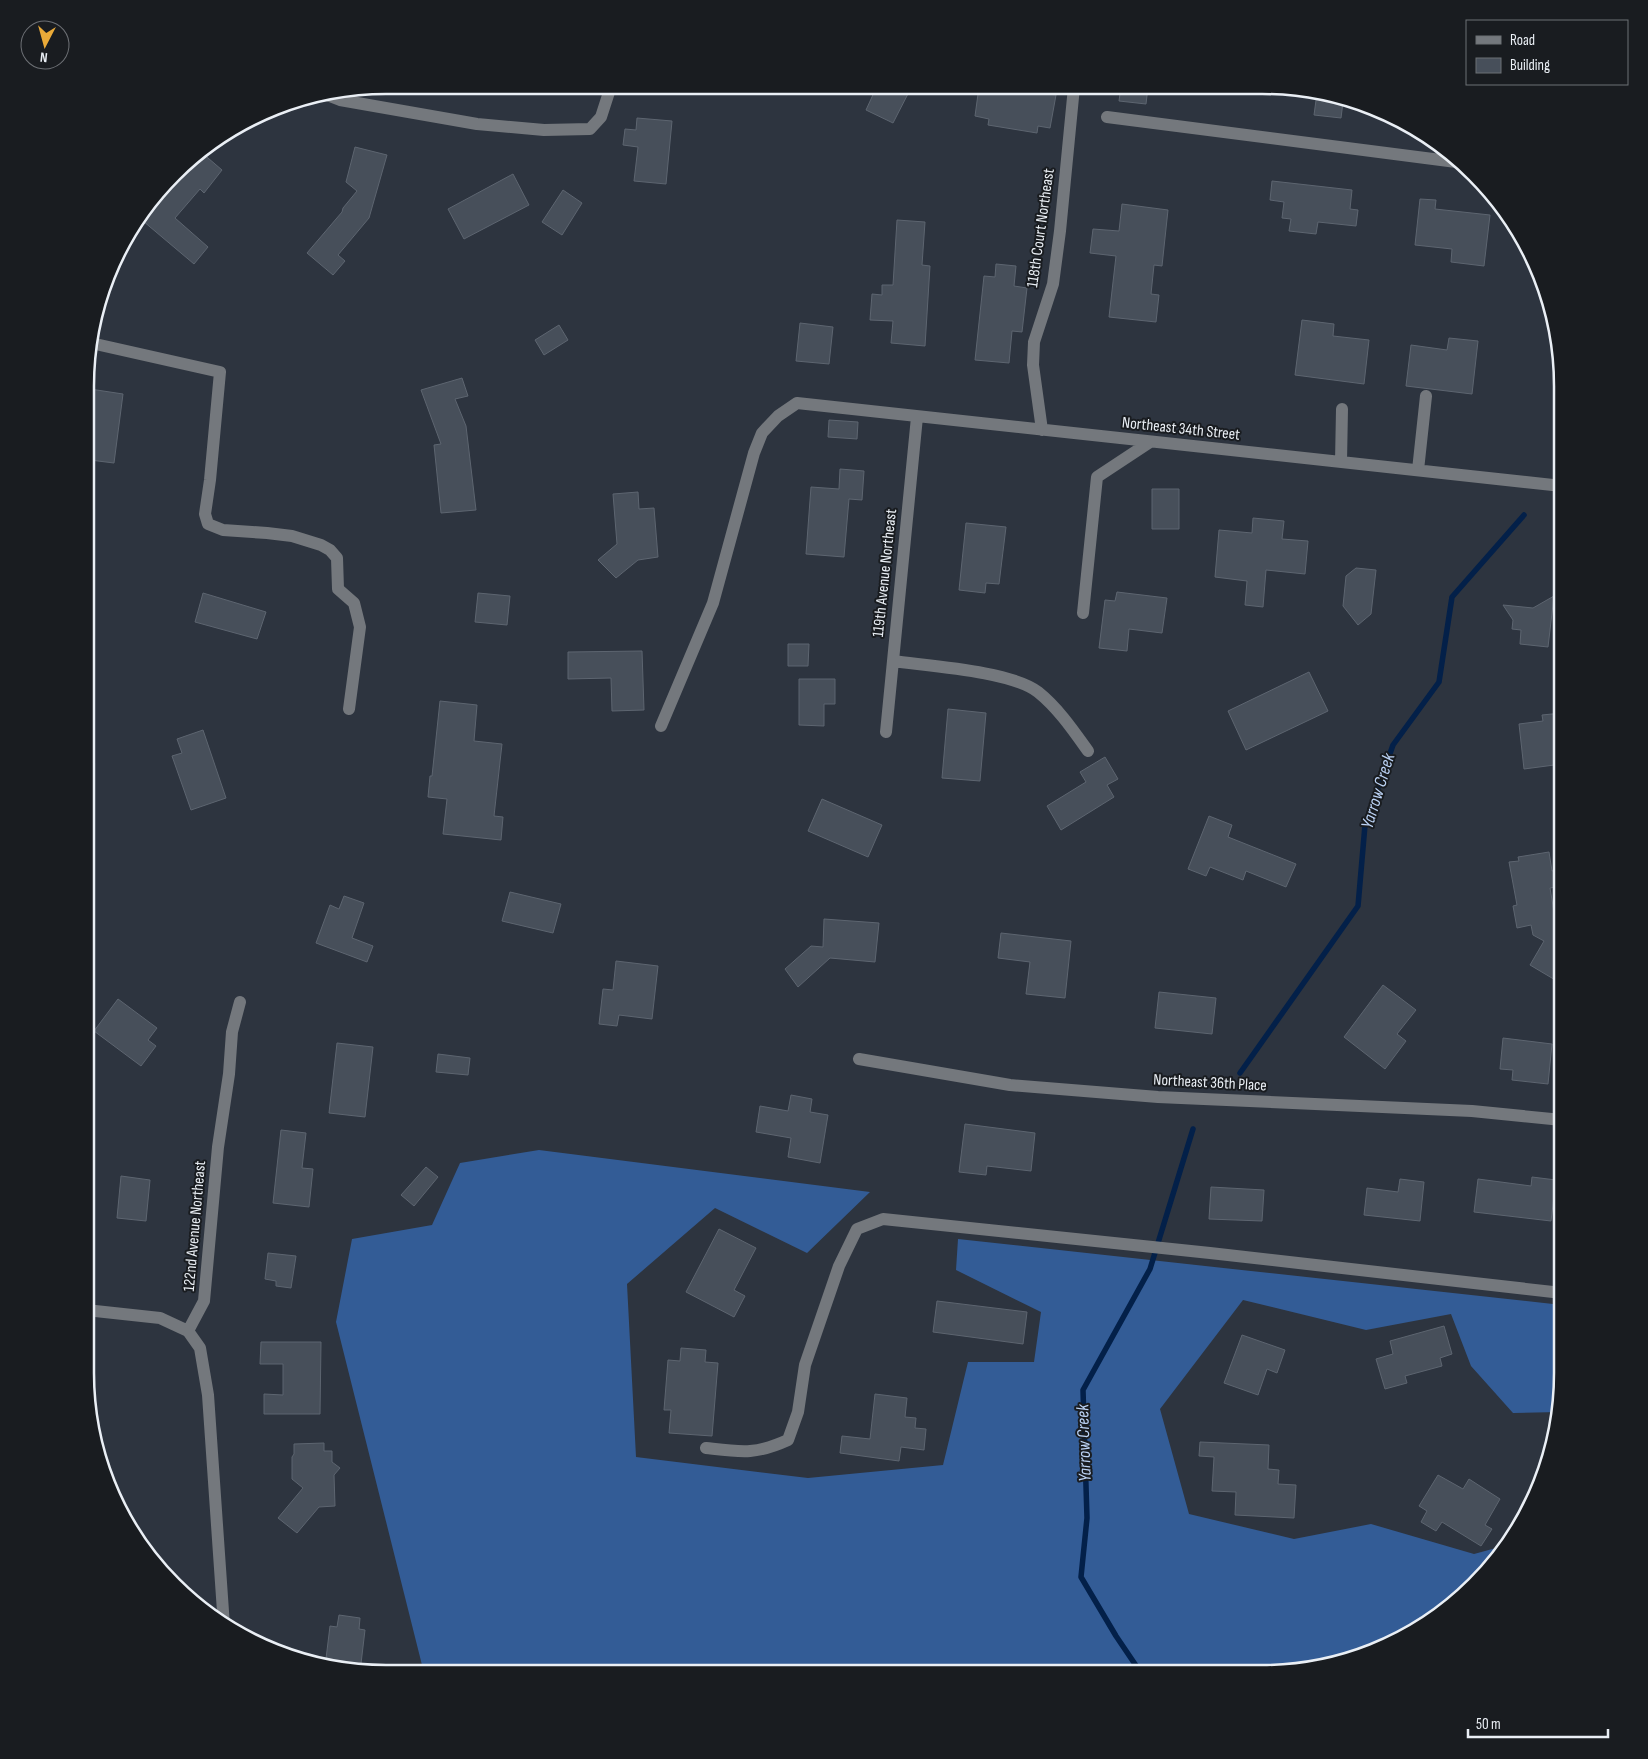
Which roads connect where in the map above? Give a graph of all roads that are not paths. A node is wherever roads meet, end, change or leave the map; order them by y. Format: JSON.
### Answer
{"nodes":[{"id":1,"x":608,"y":94,"type":"edge"},
{"id":2,"x":1073,"y":94,"type":"edge"},
{"id":3,"x":335,"y":98,"type":"edge"},
{"id":4,"x":1106,"y":117,"type":"dead end"},
{"id":5,"x":1449,"y":161,"type":"edge"},
{"id":6,"x":97,"y":344,"type":"edge"},
{"id":7,"x":1426,"y":396,"type":"dead end"},
{"id":8,"x":1342,"y":409,"type":"dead end"},
{"id":9,"x":917,"y":417,"type":"junction"},
{"id":10,"x":1042,"y":430,"type":"junction"},
{"id":11,"x":1150,"y":442,"type":"junction"},
{"id":12,"x":1341,"y":462,"type":"junction"},
{"id":13,"x":1418,"y":470,"type":"junction"},
{"id":14,"x":1554,"y":485,"type":"edge"},
{"id":15,"x":1083,"y":613,"type":"dead end"},
{"id":16,"x":893,"y":661,"type":"junction"},
{"id":17,"x":349,"y":709,"type":"dead end"},
{"id":18,"x":661,"y":726,"type":"dead end"},
{"id":19,"x":886,"y":732,"type":"dead end"},
{"id":20,"x":1088,"y":750,"type":"dead end"},
{"id":21,"x":240,"y":1002,"type":"dead end"},
{"id":22,"x":859,"y":1059,"type":"dead end"},
{"id":23,"x":1554,"y":1119,"type":"edge"},
{"id":24,"x":1554,"y":1292,"type":"edge"},
{"id":25,"x":94,"y":1311,"type":"edge"},
{"id":26,"x":188,"y":1331,"type":"junction"},
{"id":27,"x":706,"y":1448,"type":"dead end"},
{"id":28,"x":223,"y":1616,"type":"edge"}],
"edges":[{"from":1,"to":3,"type":"street"},
{"from":2,"to":10,"type":"street","name":"118th Court Northeast"},
{"from":4,"to":5,"type":"street"},
{"from":6,"to":17,"type":"street"},
{"from":7,"to":13,"type":"street"},
{"from":8,"to":12,"type":"street"},
{"from":9,"to":10,"type":"street","name":"Northeast 34th Street"},
{"from":9,"to":16,"type":"street","name":"119th Avenue Northeast"},
{"from":9,"to":18,"type":"street","name":"Northeast 34th Street"},
{"from":10,"to":11,"type":"street","name":"Northeast 34th Street"},
{"from":11,"to":12,"type":"street","name":"Northeast 34th Street"},
{"from":11,"to":15,"type":"street"},
{"from":12,"to":13,"type":"street","name":"Northeast 34th Street"},
{"from":13,"to":14,"type":"street","name":"Northeast 34th Street"},
{"from":16,"to":19,"type":"street","name":"119th Avenue Northeast"},
{"from":16,"to":20,"type":"street"},
{"from":21,"to":26,"type":"street","name":"122nd Avenue Northeast"},
{"from":22,"to":23,"type":"street","name":"Northeast 36th Place"},
{"from":24,"to":27,"type":"street"},
{"from":25,"to":26,"type":"street"},
{"from":26,"to":28,"type":"street"}]}
